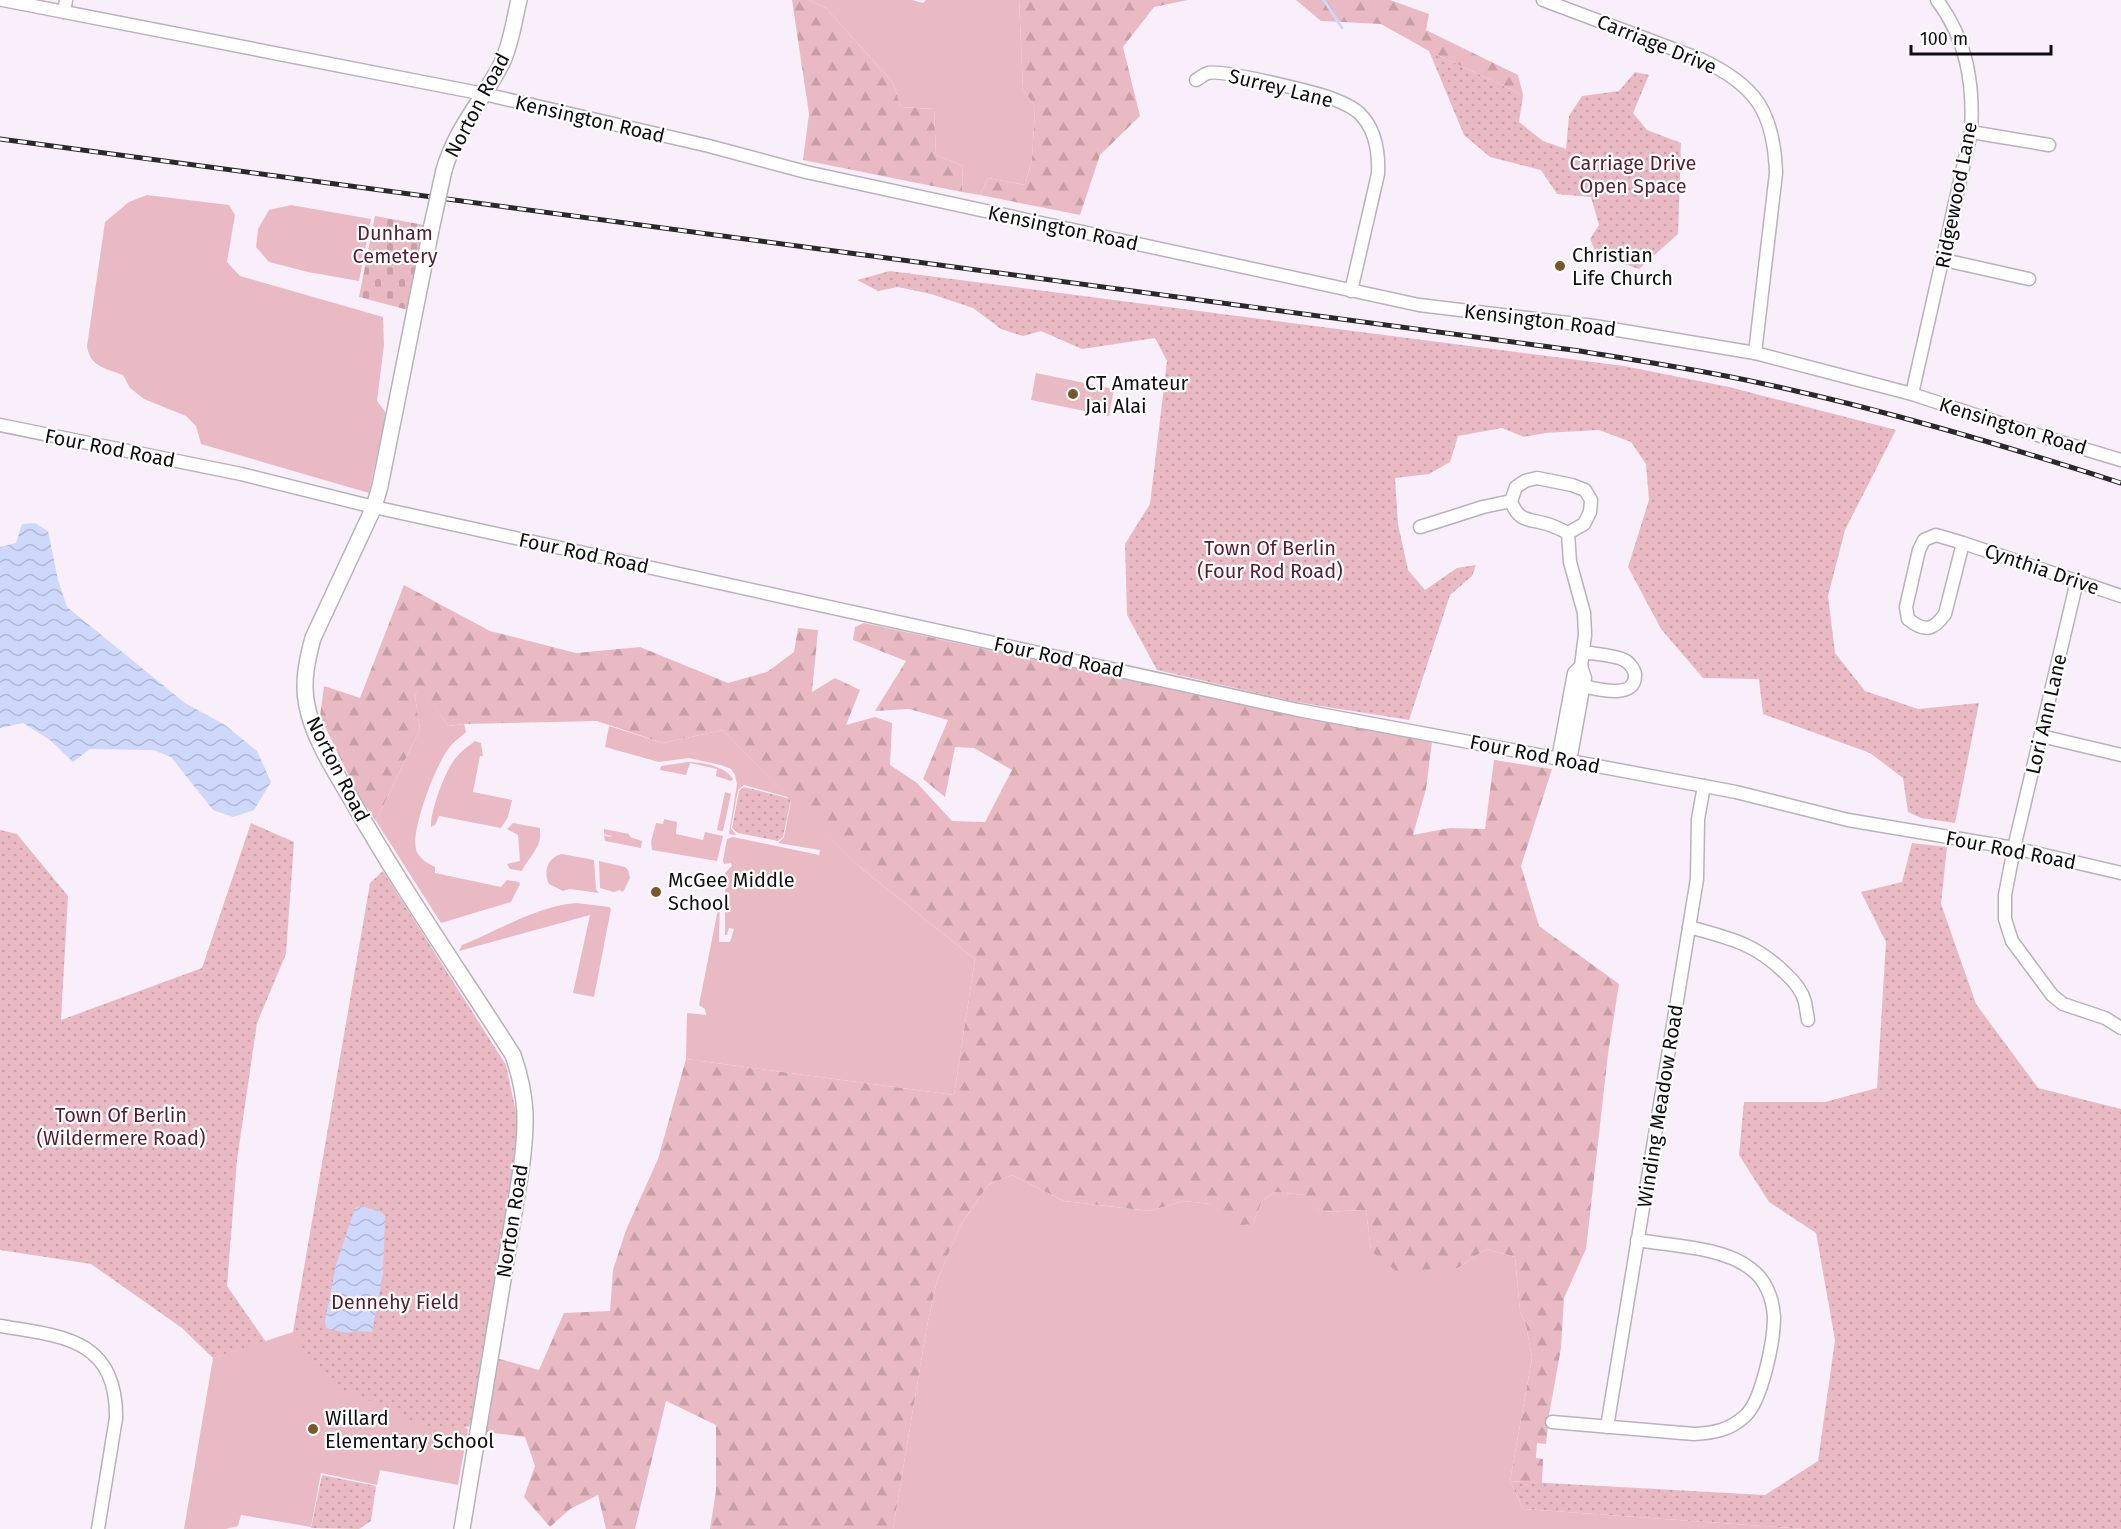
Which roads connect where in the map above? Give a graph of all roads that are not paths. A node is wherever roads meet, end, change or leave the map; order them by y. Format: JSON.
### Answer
{"nodes":[{"id":1,"x":3,"y":0,"type":"edge"},
{"id":2,"x":519,"y":0,"type":"edge"},
{"id":3,"x":1543,"y":0,"type":"edge"},
{"id":4,"x":1937,"y":0,"type":"edge"},
{"id":5,"x":65,"y":6,"type":"edge"},
{"id":6,"x":1196,"y":80,"type":"dead end"},
{"id":7,"x":484,"y":94,"type":"junction"},
{"id":8,"x":1971,"y":132,"type":"junction"},
{"id":9,"x":2049,"y":145,"type":"dead end"},
{"id":10,"x":1944,"y":260,"type":"junction"},
{"id":11,"x":2029,"y":279,"type":"dead end"},
{"id":12,"x":1351,"y":291,"type":"junction"},
{"id":13,"x":1755,"y":352,"type":"junction"},
{"id":14,"x":1912,"y":394,"type":"junction"},
{"id":15,"x":0,"y":425,"type":"edge"},
{"id":16,"x":2121,"y":460,"type":"edge"},
{"id":17,"x":1511,"y":501,"type":"junction"},
{"id":18,"x":374,"y":507,"type":"junction"},
{"id":19,"x":1420,"y":527,"type":"dead end"},
{"id":20,"x":1568,"y":533,"type":"junction"},
{"id":21,"x":1963,"y":543,"type":"junction"},
{"id":22,"x":2077,"y":581,"type":"junction"},
{"id":23,"x":2121,"y":597,"type":"edge"},
{"id":24,"x":1583,"y":652,"type":"junction"},
{"id":25,"x":1581,"y":666,"type":"junction"},
{"id":26,"x":1583,"y":686,"type":"junction"},
{"id":27,"x":2041,"y":736,"type":"junction"},
{"id":28,"x":2121,"y":755,"type":"edge"},
{"id":29,"x":1564,"y":760,"type":"junction"},
{"id":30,"x":1704,"y":786,"type":"junction"},
{"id":31,"x":2014,"y":848,"type":"junction"},
{"id":32,"x":2121,"y":873,"type":"edge"},
{"id":33,"x":1689,"y":927,"type":"junction"},
{"id":34,"x":1808,"y":1020,"type":"dead end"},
{"id":35,"x":2121,"y":1028,"type":"edge"},
{"id":36,"x":1637,"y":1240,"type":"junction"},
{"id":37,"x":0,"y":1326,"type":"edge"},
{"id":38,"x":1552,"y":1422,"type":"dead end"},
{"id":39,"x":1607,"y":1427,"type":"junction"},
{"id":40,"x":98,"y":1529,"type":"edge"},
{"id":41,"x":462,"y":1529,"type":"edge"}],
"edges":[{"from":1,"to":5,"type":"street","name":"Kensington Road"},
{"from":2,"to":7,"type":"main road","name":"Norton Road"},
{"from":3,"to":13,"type":"street","name":"Carriage Drive"},
{"from":4,"to":8,"type":"street","name":"Ridgewood Lane"},
{"from":5,"to":7,"type":"street","name":"Kensington Road"},
{"from":6,"to":12,"type":"street","name":"Surrey Lane"},
{"from":7,"to":12,"type":"street","name":"Kensington Road"},
{"from":7,"to":18,"type":"main road","name":"Norton Road","bridge":true},
{"from":8,"to":9,"type":"street"},
{"from":8,"to":10,"type":"street","name":"Ridgewood Lane"},
{"from":10,"to":11,"type":"street"},
{"from":10,"to":14,"type":"street","name":"Ridgewood Lane"},
{"from":12,"to":13,"type":"street","name":"Kensington Road"},
{"from":13,"to":14,"type":"street","name":"Kensington Road"},
{"from":14,"to":16,"type":"street","name":"Kensington Road"},
{"from":15,"to":18,"type":"street","name":"Four Rod Road"},
{"from":17,"to":19,"type":"street"},
{"from":17,"to":20,"type":"street"},
{"from":17,"to":20,"type":"street"},
{"from":18,"to":29,"type":"street","name":"Four Rod Road"},
{"from":18,"to":41,"type":"main road","name":"Norton Road"},
{"from":20,"to":24,"type":"street"},
{"from":21,"to":21,"type":"street","name":"Cynthia Drive"},
{"from":21,"to":22,"type":"street","name":"Cynthia Drive"},
{"from":22,"to":23,"type":"street","name":"Cynthia Drive"},
{"from":22,"to":27,"type":"street","name":"Lori Ann Lane"},
{"from":24,"to":25,"type":"street"},
{"from":24,"to":26,"type":"street"},
{"from":25,"to":26,"type":"street"},
{"from":25,"to":29,"type":"street"},
{"from":26,"to":29,"type":"street"},
{"from":27,"to":28,"type":"street"},
{"from":27,"to":31,"type":"street","name":"Lori Ann Lane"},
{"from":29,"to":30,"type":"street","name":"Four Rod Road"},
{"from":30,"to":31,"type":"street","name":"Four Rod Road"},
{"from":30,"to":33,"type":"street","name":"Winding Meadow Road"},
{"from":31,"to":32,"type":"street","name":"Four Rod Road"},
{"from":31,"to":35,"type":"street","name":"Lori Ann Lane"},
{"from":33,"to":34,"type":"street"},
{"from":33,"to":36,"type":"street","name":"Winding Meadow Road"},
{"from":36,"to":39,"type":"street","name":"Winding Meadow Road"},
{"from":36,"to":39,"type":"street"},
{"from":37,"to":40,"type":"street"},
{"from":38,"to":39,"type":"street"}]}
